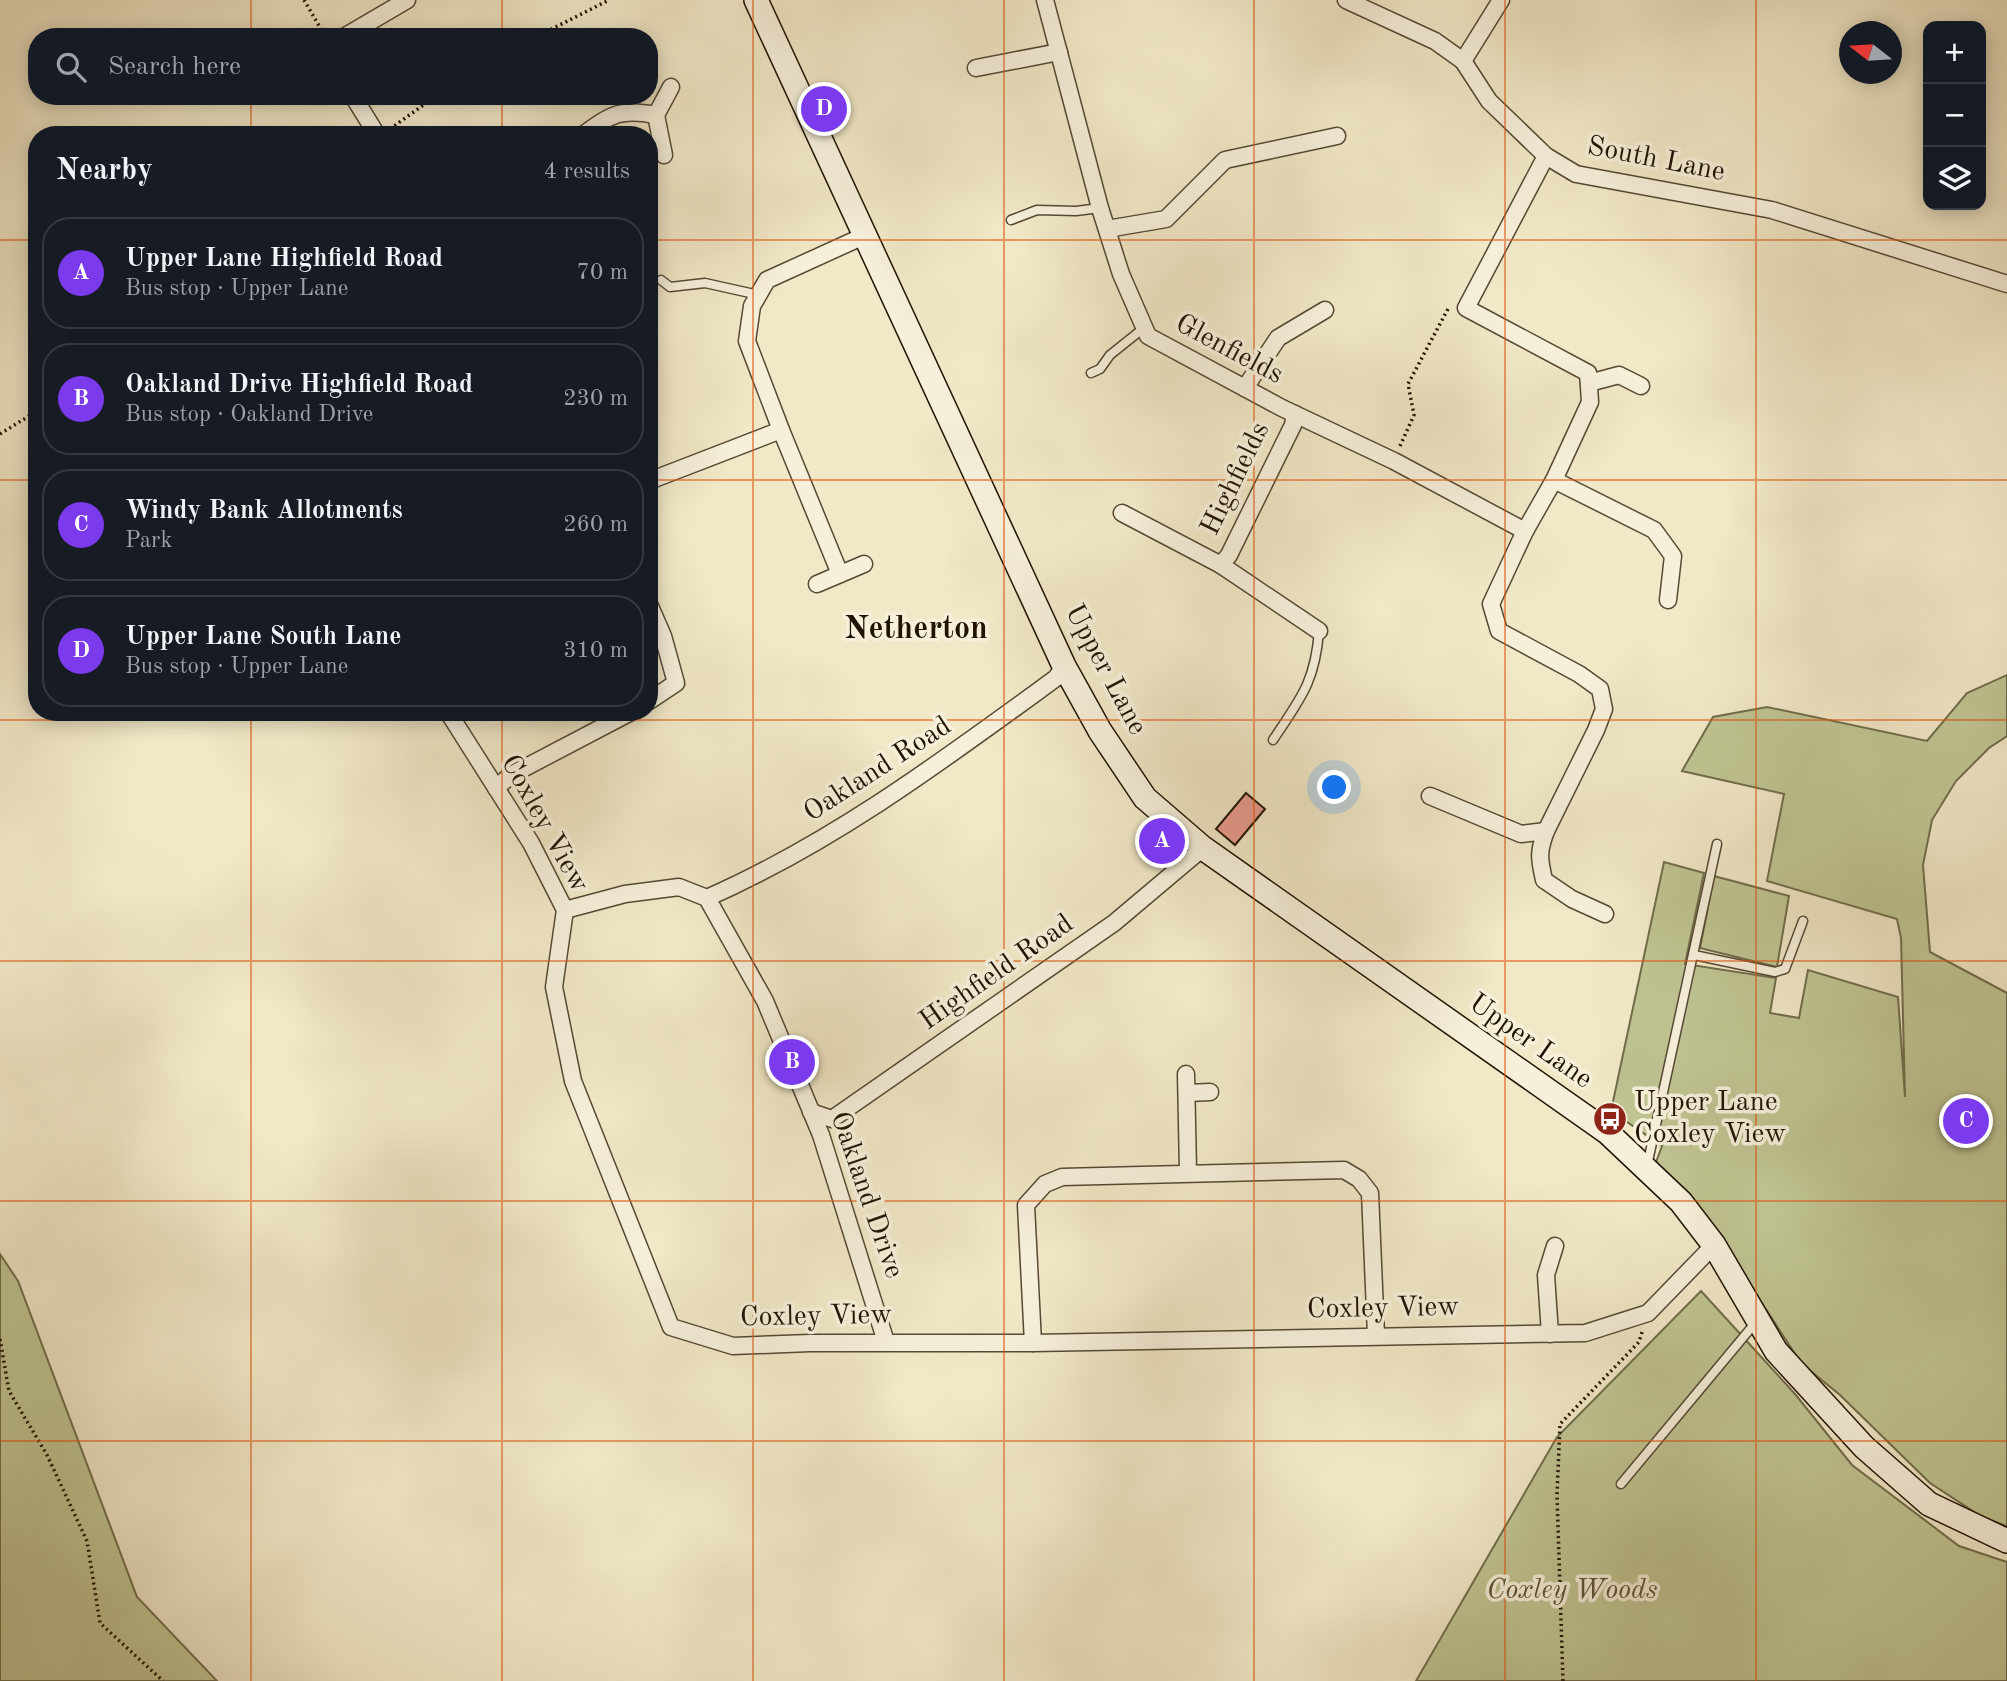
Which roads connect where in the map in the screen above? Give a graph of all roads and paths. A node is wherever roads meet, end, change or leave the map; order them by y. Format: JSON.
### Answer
{"nodes":[{"id":1,"x":304,"y":0,"type":"edge"},
{"id":2,"x":609,"y":0,"type":"edge"},
{"id":3,"x":756,"y":0,"type":"edge"},
{"id":4,"x":1045,"y":0,"type":"edge"},
{"id":5,"x":1346,"y":0,"type":"edge"},
{"id":6,"x":1501,"y":0,"type":"edge"},
{"id":7,"x":404,"y":1,"type":"edge"},
{"id":8,"x":320,"y":28,"type":"edge"},
{"id":9,"x":359,"y":28,"type":"edge"},
{"id":10,"x":554,"y":28,"type":"edge"},
{"id":11,"x":1059,"y":52,"type":"junction"},
{"id":12,"x":1464,"y":61,"type":"junction"},
{"id":13,"x":976,"y":68,"type":"dead end"},
{"id":14,"x":671,"y":88,"type":"dead end"},
{"id":15,"x":359,"y":105,"type":"edge"},
{"id":16,"x":424,"y":105,"type":"edge"},
{"id":17,"x":656,"y":115,"type":"junction"},
{"id":18,"x":371,"y":126,"type":"edge"},
{"id":19,"x":395,"y":126,"type":"edge"},
{"id":20,"x":595,"y":126,"type":"edge"},
{"id":21,"x":1337,"y":136,"type":"dead end"},
{"id":22,"x":664,"y":155,"type":"dead end"},
{"id":23,"x":1546,"y":156,"type":"junction"},
{"id":24,"x":1100,"y":208,"type":"junction"},
{"id":25,"x":1011,"y":220,"type":"dead end"},
{"id":26,"x":1107,"y":229,"type":"junction"},
{"id":27,"x":866,"y":235,"type":"junction"},
{"id":28,"x":661,"y":280,"type":"dead end"},
{"id":29,"x":2007,"y":284,"type":"edge"},
{"id":30,"x":759,"y":295,"type":"junction"},
{"id":31,"x":1466,"y":309,"type":"junction"},
{"id":32,"x":1325,"y":310,"type":"dead end"},
{"id":33,"x":1145,"y":327,"type":"junction"},
{"id":34,"x":1091,"y":373,"type":"dead end"},
{"id":35,"x":1588,"y":383,"type":"junction"},
{"id":36,"x":1641,"y":386,"type":"dead end"},
{"id":37,"x":1245,"y":388,"type":"junction"},
{"id":38,"x":1295,"y":414,"type":"junction"},
{"id":39,"x":28,"y":417,"type":"edge"},
{"id":40,"x":781,"y":429,"type":"junction"},
{"id":41,"x":0,"y":434,"type":"edge"},
{"id":42,"x":1394,"y":461,"type":"junction"},
{"id":43,"x":658,"y":477,"type":"edge"},
{"id":44,"x":1555,"y":480,"type":"junction"},
{"id":45,"x":1122,"y":513,"type":"dead end"},
{"id":46,"x":1525,"y":531,"type":"junction"},
{"id":47,"x":864,"y":564,"type":"dead end"},
{"id":48,"x":1221,"y":565,"type":"junction"},
{"id":49,"x":840,"y":574,"type":"junction"},
{"id":50,"x":817,"y":584,"type":"dead end"},
{"id":51,"x":1668,"y":600,"type":"dead end"},
{"id":52,"x":658,"y":625,"type":"edge"},
{"id":53,"x":1320,"y":631,"type":"joint"},
{"id":54,"x":1064,"y":666,"type":"junction"},
{"id":55,"x":658,"y":695,"type":"edge"},
{"id":56,"x":454,"y":721,"type":"edge"},
{"id":57,"x":614,"y":721,"type":"edge"},
{"id":58,"x":1273,"y":740,"type":"dead end"},
{"id":59,"x":496,"y":788,"type":"junction"},
{"id":60,"x":1430,"y":796,"type":"dead end"},
{"id":61,"x":1546,"y":831,"type":"junction"},
{"id":62,"x":1717,"y":844,"type":"dead end"},
{"id":63,"x":1203,"y":848,"type":"junction"},
{"id":64,"x":707,"y":898,"type":"junction"},
{"id":65,"x":565,"y":910,"type":"junction"},
{"id":66,"x":1605,"y":914,"type":"dead end"},
{"id":67,"x":1803,"y":921,"type":"dead end"},
{"id":68,"x":1694,"y":955,"type":"junction"},
{"id":69,"x":1186,"y":1074,"type":"dead end"},
{"id":70,"x":1210,"y":1092,"type":"dead end"},
{"id":71,"x":1186,"y":1093,"type":"junction"},
{"id":72,"x":811,"y":1112,"type":"junction"},
{"id":73,"x":1647,"y":1169,"type":"junction"},
{"id":74,"x":1188,"y":1172,"type":"junction"},
{"id":75,"x":1714,"y":1245,"type":"junction"},
{"id":76,"x":1555,"y":1246,"type":"dead end"},
{"id":77,"x":1648,"y":1313,"type":"junction"},
{"id":78,"x":1758,"y":1320,"type":"junction"},
{"id":79,"x":1550,"y":1334,"type":"junction"},
{"id":80,"x":1376,"y":1335,"type":"junction"},
{"id":81,"x":0,"y":1339,"type":"edge"},
{"id":82,"x":886,"y":1342,"type":"junction"},
{"id":83,"x":1033,"y":1343,"type":"junction"},
{"id":84,"x":1621,"y":1484,"type":"dead end"},
{"id":85,"x":2007,"y":1541,"type":"edge"},
{"id":86,"x":163,"y":1681,"type":"edge"},
{"id":87,"x":1563,"y":1681,"type":"edge"}],
"edges":[{"from":1,"to":8,"type":"path"},
{"from":2,"to":10,"type":"path"},
{"from":3,"to":27,"type":"main road","name":"Upper Lane"},
{"from":4,"to":11,"type":"street","name":"Glenfields"},
{"from":5,"to":12,"type":"street","name":"South Lane"},
{"from":6,"to":12,"type":"street"},
{"from":7,"to":9,"type":"street"},
{"from":11,"to":13,"type":"street"},
{"from":11,"to":24,"type":"street","name":"Glenfields"},
{"from":12,"to":23,"type":"street","name":"South Lane"},
{"from":14,"to":17,"type":"street"},
{"from":15,"to":18,"type":"street"},
{"from":16,"to":19,"type":"path"},
{"from":17,"to":20,"type":"street"},
{"from":17,"to":22,"type":"street"},
{"from":21,"to":26,"type":"street"},
{"from":23,"to":29,"type":"street","name":"South Lane"},
{"from":23,"to":31,"type":"street"},
{"from":24,"to":25,"type":"lane"},
{"from":24,"to":26,"type":"street","name":"Glenfields"},
{"from":26,"to":33,"type":"street","name":"Glenfields"},
{"from":27,"to":30,"type":"street"},
{"from":27,"to":54,"type":"main road","name":"Upper Lane"},
{"from":28,"to":30,"type":"lane"},
{"from":30,"to":40,"type":"street"},
{"from":31,"to":35,"type":"street"},
{"from":31,"to":42,"type":"path"},
{"from":32,"to":37,"type":"street"},
{"from":33,"to":34,"type":"lane"},
{"from":33,"to":37,"type":"street","name":"Glenfields"},
{"from":35,"to":36,"type":"street"},
{"from":35,"to":44,"type":"street"},
{"from":37,"to":38,"type":"street","name":"Glenfields"},
{"from":38,"to":42,"type":"street","name":"Glenfields"},
{"from":38,"to":48,"type":"street","name":"Highfields"},
{"from":39,"to":41,"type":"path"},
{"from":40,"to":43,"type":"street"},
{"from":40,"to":49,"type":"street"},
{"from":42,"to":46,"type":"street","name":"Glenfields"},
{"from":44,"to":46,"type":"street"},
{"from":44,"to":51,"type":"street"},
{"from":45,"to":48,"type":"street","name":"Highfields"},
{"from":46,"to":61,"type":"street"},
{"from":47,"to":49,"type":"street"},
{"from":48,"to":53,"type":"street","name":"Highfields"},
{"from":49,"to":50,"type":"street"},
{"from":52,"to":55,"type":"street"},
{"from":53,"to":58,"type":"lane"},
{"from":54,"to":63,"type":"main road","name":"Upper Lane"},
{"from":54,"to":64,"type":"street","name":"Oakland Road"},
{"from":56,"to":59,"type":"street","name":"Coxley View"},
{"from":57,"to":59,"type":"street"},
{"from":59,"to":65,"type":"street","name":"Coxley View"},
{"from":60,"to":61,"type":"street"},
{"from":61,"to":66,"type":"street"},
{"from":62,"to":68,"type":"lane"},
{"from":63,"to":72,"type":"street","name":"Highfield Road"},
{"from":63,"to":73,"type":"main road","name":"Upper Lane"},
{"from":64,"to":65,"type":"street"},
{"from":64,"to":72,"type":"street","name":"Oakland Drive"},
{"from":65,"to":82,"type":"street","name":"Coxley View"},
{"from":67,"to":68,"type":"lane"},
{"from":68,"to":73,"type":"lane"},
{"from":69,"to":71,"type":"street"},
{"from":70,"to":71,"type":"street"},
{"from":71,"to":74,"type":"street"},
{"from":72,"to":82,"type":"street","name":"Oakland Drive"},
{"from":73,"to":75,"type":"main road","name":"Upper Lane"},
{"from":74,"to":80,"type":"street"},
{"from":74,"to":83,"type":"street"},
{"from":75,"to":77,"type":"street","name":"Coxley View"},
{"from":75,"to":78,"type":"main road","name":"Upper Lane"},
{"from":76,"to":79,"type":"street"},
{"from":77,"to":79,"type":"street","name":"Coxley View"},
{"from":77,"to":87,"type":"path"},
{"from":78,"to":84,"type":"lane"},
{"from":78,"to":85,"type":"main road","name":"Upper Lane"},
{"from":79,"to":80,"type":"street","name":"Coxley View"},
{"from":80,"to":83,"type":"street","name":"Coxley View"},
{"from":81,"to":86,"type":"path"},
{"from":82,"to":83,"type":"street","name":"Coxley View"}]}
